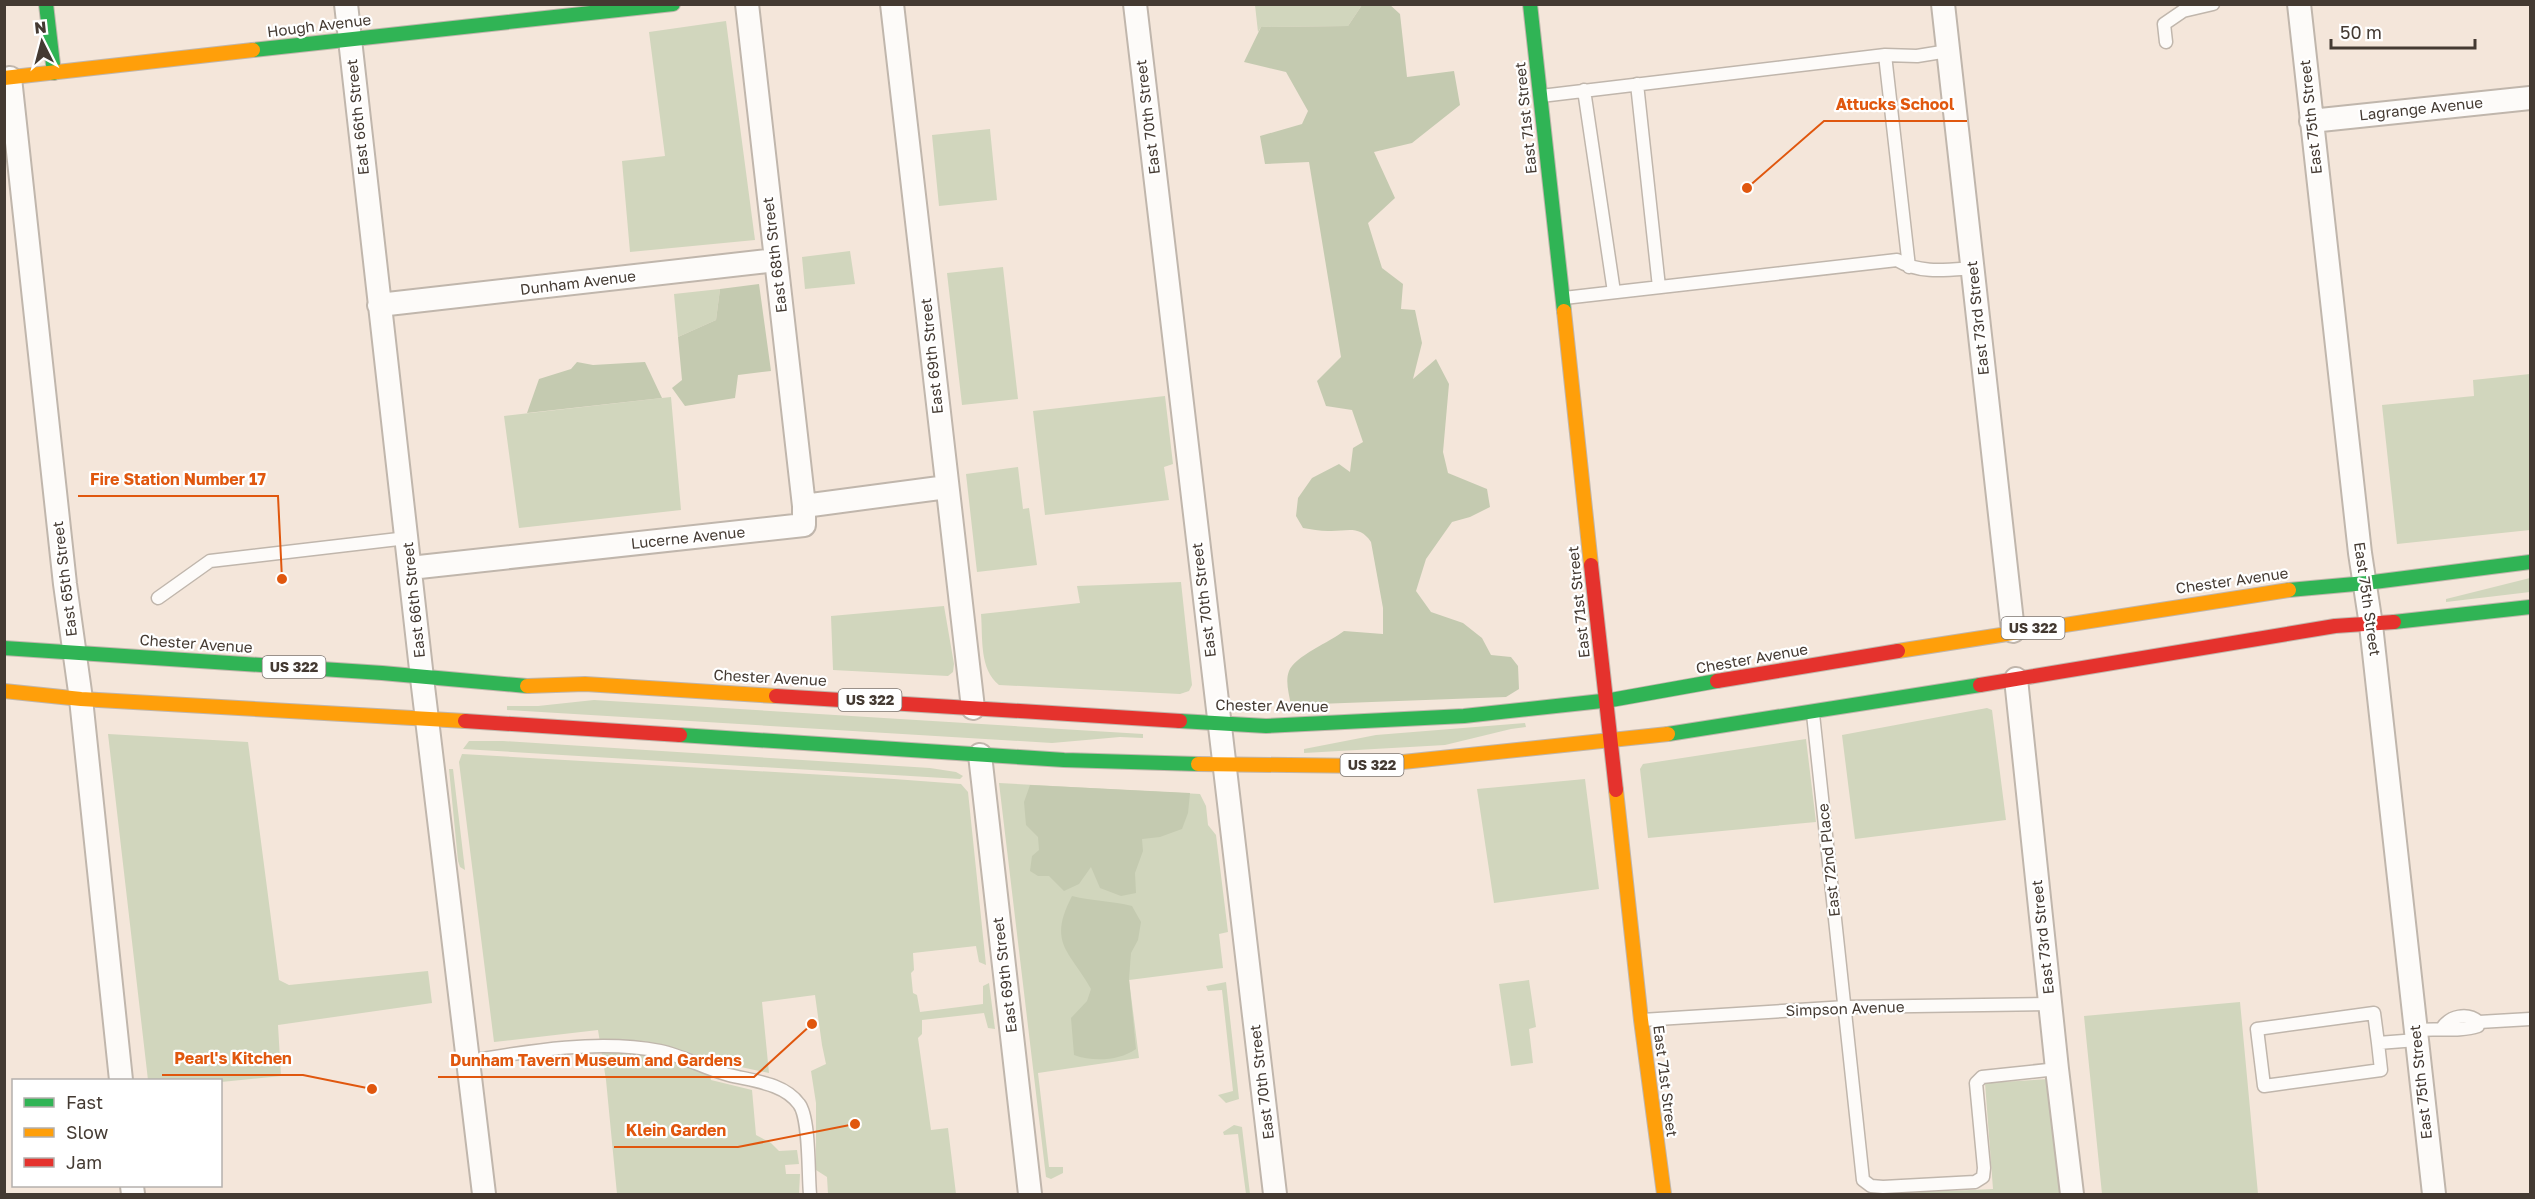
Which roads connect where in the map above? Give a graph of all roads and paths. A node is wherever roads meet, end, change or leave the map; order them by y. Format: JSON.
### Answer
{"nodes":[{"id":1,"x":46,"y":4,"type":"edge"},
{"id":2,"x":346,"y":4,"type":"edge"},
{"id":3,"x":673,"y":4,"type":"edge"},
{"id":4,"x":747,"y":4,"type":"edge"},
{"id":5,"x":892,"y":4,"type":"edge"},
{"id":6,"x":1135,"y":4,"type":"edge"},
{"id":7,"x":1530,"y":4,"type":"edge"},
{"id":8,"x":1943,"y":4,"type":"edge"},
{"id":9,"x":2213,"y":4,"type":"edge"},
{"id":10,"x":2299,"y":4,"type":"edge"},
{"id":11,"x":350,"y":39,"type":"junction"},
{"id":12,"x":2166,"y":42,"type":"dead end"},
{"id":13,"x":1948,"y":51,"type":"junction"},
{"id":14,"x":1885,"y":55,"type":"junction"},
{"id":15,"x":54,"y":74,"type":"junction"},
{"id":16,"x":7,"y":78,"type":"edge"},
{"id":17,"x":1637,"y":84,"type":"junction"},
{"id":18,"x":1584,"y":90,"type":"junction"},
{"id":19,"x":1540,"y":96,"type":"junction"},
{"id":20,"x":2530,"y":98,"type":"edge"},
{"id":21,"x":2311,"y":121,"type":"junction"},
{"id":22,"x":776,"y":260,"type":"junction"},
{"id":23,"x":1909,"y":267,"type":"junction"},
{"id":24,"x":1972,"y":268,"type":"junction"},
{"id":25,"x":1659,"y":287,"type":"junction"},
{"id":26,"x":1614,"y":292,"type":"junction"},
{"id":27,"x":1562,"y":298,"type":"junction"},
{"id":28,"x":379,"y":305,"type":"junction"},
{"id":29,"x":947,"y":487,"type":"junction"},
{"id":30,"x":804,"y":506,"type":"junction"},
{"id":31,"x":407,"y":538,"type":"junction"},
{"id":32,"x":2530,"y":562,"type":"edge"},
{"id":33,"x":410,"y":568,"type":"junction"},
{"id":34,"x":2366,"y":584,"type":"junction"},
{"id":35,"x":158,"y":598,"type":"dead end"},
{"id":36,"x":2527,"y":610,"type":"edge"},
{"id":37,"x":2371,"y":626,"type":"junction"},
{"id":38,"x":2013,"y":631,"type":"junction"},
{"id":39,"x":4,"y":648,"type":"edge"},
{"id":40,"x":75,"y":653,"type":"junction"},
{"id":41,"x":422,"y":678,"type":"junction"},
{"id":42,"x":2016,"y":679,"type":"junction"},
{"id":43,"x":4,"y":691,"type":"edge"},
{"id":44,"x":81,"y":699,"type":"junction"},
{"id":45,"x":1606,"y":701,"type":"junction"},
{"id":46,"x":973,"y":708,"type":"junction"},
{"id":47,"x":1812,"y":712,"type":"junction"},
{"id":48,"x":427,"y":720,"type":"junction"},
{"id":49,"x":1218,"y":723,"type":"junction"},
{"id":50,"x":1611,"y":739,"type":"junction"},
{"id":51,"x":980,"y":755,"type":"junction"},
{"id":52,"x":1224,"y":765,"type":"junction"},
{"id":53,"x":2050,"y":1004,"type":"junction"},
{"id":54,"x":1846,"y":1007,"type":"junction"},
{"id":55,"x":2530,"y":1019,"type":"edge"},
{"id":56,"x":1641,"y":1020,"type":"junction"},
{"id":57,"x":2416,"y":1035,"type":"junction"},
{"id":58,"x":2378,"y":1043,"type":"junction"},
{"id":59,"x":469,"y":1061,"type":"junction"},
{"id":60,"x":2057,"y":1069,"type":"junction"},
{"id":61,"x":121,"y":1079,"type":"edge"},
{"id":62,"x":484,"y":1194,"type":"edge"},
{"id":63,"x":810,"y":1194,"type":"edge"},
{"id":64,"x":1030,"y":1194,"type":"edge"},
{"id":65,"x":1275,"y":1194,"type":"edge"},
{"id":66,"x":1664,"y":1194,"type":"edge"},
{"id":67,"x":2072,"y":1194,"type":"edge"},
{"id":68,"x":2434,"y":1194,"type":"edge"}],
"edges":[{"from":1,"to":15,"type":"main road"},
{"from":2,"to":11,"type":"street","name":"East 66th Street"},
{"from":3,"to":11,"type":"main road","name":"Hough Avenue"},
{"from":4,"to":22,"type":"street","name":"East 68th Street"},
{"from":5,"to":29,"type":"street","name":"East 69th Street"},
{"from":6,"to":49,"type":"street","name":"East 70th Street"},
{"from":7,"to":19,"type":"main road","name":"East 71st Street"},
{"from":8,"to":13,"type":"street","name":"East 73rd Street"},
{"from":9,"to":12,"type":"lane"},
{"from":10,"to":21,"type":"street","name":"East 75th Street"},
{"from":11,"to":15,"type":"main road","name":"Hough Avenue"},
{"from":11,"to":28,"type":"street","name":"East 66th Street"},
{"from":13,"to":14,"type":"lane"},
{"from":13,"to":24,"type":"street","name":"East 73rd Street"},
{"from":14,"to":17,"type":"lane"},
{"from":14,"to":23,"type":"lane"},
{"from":15,"to":16,"type":"main road","name":"Hough Avenue"},
{"from":16,"to":40,"type":"street","name":"East 65th Street"},
{"from":17,"to":18,"type":"lane"},
{"from":17,"to":25,"type":"lane"},
{"from":18,"to":19,"type":"lane"},
{"from":18,"to":26,"type":"lane"},
{"from":19,"to":27,"type":"main road","name":"East 71st Street"},
{"from":20,"to":21,"type":"street","name":"Lagrange Avenue"},
{"from":21,"to":34,"type":"street","name":"East 75th Street"},
{"from":22,"to":28,"type":"street","name":"Dunham Avenue"},
{"from":22,"to":30,"type":"street","name":"East 68th Street"},
{"from":23,"to":24,"type":"lane"},
{"from":23,"to":25,"type":"lane"},
{"from":24,"to":38,"type":"street","name":"East 73rd Street"},
{"from":25,"to":26,"type":"lane"},
{"from":26,"to":27,"type":"lane"},
{"from":27,"to":45,"type":"main road","name":"East 71st Street"},
{"from":28,"to":31,"type":"street","name":"East 66th Street"},
{"from":29,"to":30,"type":"street"},
{"from":29,"to":46,"type":"street","name":"East 69th Street"},
{"from":30,"to":33,"type":"street","name":"Lucerne Avenue"},
{"from":31,"to":33,"type":"street","name":"East 66th Street"},
{"from":31,"to":35,"type":"lane"},
{"from":32,"to":34,"type":"main road","name":"Chester Avenue","number":"US 322"},
{"from":33,"to":41,"type":"street","name":"East 66th Street"},
{"from":34,"to":37,"type":"street","name":"East 75th Street"},
{"from":34,"to":38,"type":"main road","name":"Chester Avenue","number":"US 322"},
{"from":36,"to":37,"type":"main road","number":"US 322"},
{"from":37,"to":42,"type":"main road","number":"US 322"},
{"from":37,"to":57,"type":"street","name":"East 75th Street"},
{"from":38,"to":45,"type":"main road","name":"Chester Avenue","number":"US 322"},
{"from":39,"to":40,"type":"main road","name":"Chester Avenue","number":"US 322"},
{"from":40,"to":41,"type":"main road","name":"Chester Avenue","number":"US 322"},
{"from":40,"to":44,"type":"street","name":"East 65th Street"},
{"from":41,"to":46,"type":"main road","name":"Chester Avenue","number":"US 322"},
{"from":41,"to":48,"type":"street","name":"East 66th Street"},
{"from":42,"to":47,"type":"main road","number":"US 322"},
{"from":42,"to":53,"type":"street","name":"East 73rd Street"},
{"from":43,"to":44,"type":"main road","number":"US 322"},
{"from":44,"to":48,"type":"main road","number":"US 322"},
{"from":44,"to":61,"type":"street","name":"East 65th Street"},
{"from":45,"to":49,"type":"main road","name":"Chester Avenue","number":"US 322"},
{"from":45,"to":50,"type":"main road","name":"East 71st Street"},
{"from":46,"to":49,"type":"main road","name":"Chester Avenue","number":"US 322"},
{"from":47,"to":50,"type":"main road","number":"US 322"},
{"from":47,"to":54,"type":"lane","name":"East 72nd Place"},
{"from":48,"to":51,"type":"main road","number":"US 322"},
{"from":48,"to":59,"type":"street","name":"East 66th Street"},
{"from":49,"to":52,"type":"street","name":"East 70th Street"},
{"from":50,"to":52,"type":"main road","number":"US 322"},
{"from":50,"to":56,"type":"main road","name":"East 71st Street"},
{"from":51,"to":52,"type":"main road","number":"US 322"},
{"from":51,"to":64,"type":"street","name":"East 69th Street"},
{"from":52,"to":65,"type":"street","name":"East 70th Street"},
{"from":53,"to":54,"type":"lane","name":"Simpson Avenue"},
{"from":53,"to":60,"type":"street","name":"East 73rd Street"},
{"from":54,"to":56,"type":"lane","name":"Simpson Avenue"},
{"from":54,"to":60,"type":"lane","name":"East 72nd Place"},
{"from":55,"to":57,"type":"lane"},
{"from":56,"to":66,"type":"main road","name":"East 71st Street"},
{"from":57,"to":58,"type":"lane"},
{"from":57,"to":68,"type":"street","name":"East 75th Street"},
{"from":58,"to":58,"type":"lane"},
{"from":59,"to":62,"type":"street","name":"East 66th Street"},
{"from":59,"to":63,"type":"lane"},
{"from":60,"to":67,"type":"street","name":"East 73rd Street"}]}
